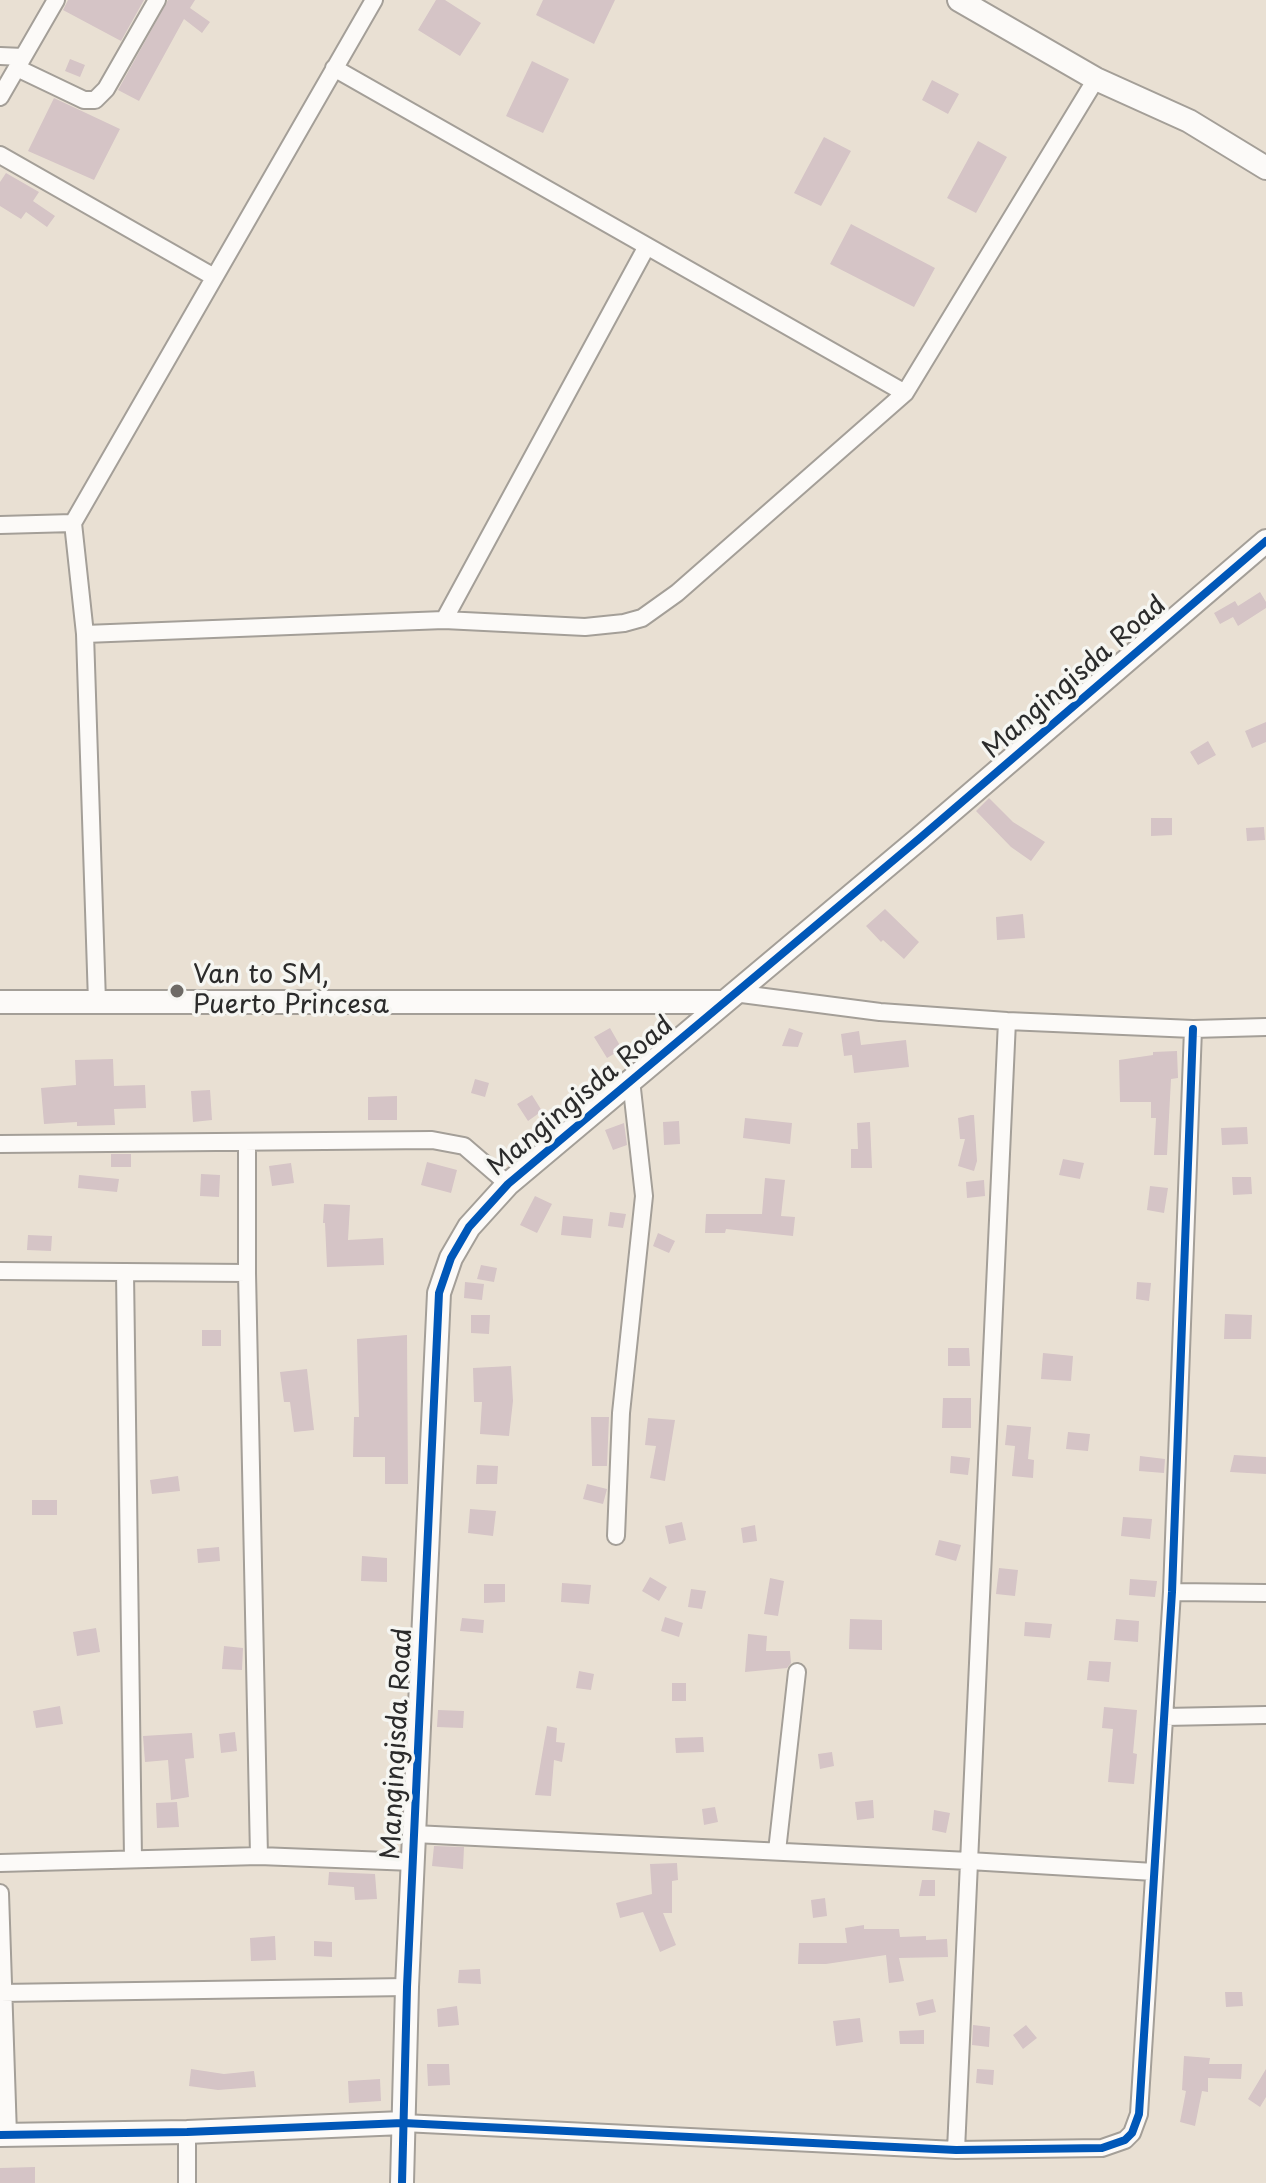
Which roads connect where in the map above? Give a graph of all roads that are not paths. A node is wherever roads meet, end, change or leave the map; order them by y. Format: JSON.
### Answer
{"nodes":[{"id":1,"x":56,"y":0,"type":"edge"},
{"id":2,"x":157,"y":0,"type":"edge"},
{"id":3,"x":374,"y":0,"type":"edge"},
{"id":4,"x":959,"y":0,"type":"edge"},
{"id":5,"x":0,"y":56,"type":"edge"},
{"id":6,"x":20,"y":62,"type":"junction"},
{"id":7,"x":334,"y":68,"type":"junction"},
{"id":8,"x":1096,"y":79,"type":"junction"},
{"id":9,"x":0,"y":97,"type":"edge"},
{"id":10,"x":1,"y":157,"type":"edge"},
{"id":11,"x":1266,"y":168,"type":"edge"},
{"id":12,"x":647,"y":246,"type":"junction"},
{"id":13,"x":214,"y":277,"type":"junction"},
{"id":14,"x":905,"y":393,"type":"junction"},
{"id":15,"x":73,"y":523,"type":"junction"},
{"id":16,"x":0,"y":525,"type":"edge"},
{"id":17,"x":1266,"y":541,"type":"edge"},
{"id":18,"x":444,"y":620,"type":"junction"},
{"id":19,"x":85,"y":634,"type":"junction"},
{"id":20,"x":728,"y":998,"type":"junction"},
{"id":21,"x":0,"y":1002,"type":"edge"},
{"id":22,"x":97,"y":1002,"type":"junction"},
{"id":23,"x":1007,"y":1021,"type":"junction"},
{"id":24,"x":1266,"y":1027,"type":"edge"},
{"id":25,"x":1193,"y":1029,"type":"junction"},
{"id":26,"x":631,"y":1080,"type":"junction"},
{"id":27,"x":0,"y":1144,"type":"edge"},
{"id":28,"x":247,"y":1144,"type":"junction"},
{"id":29,"x":508,"y":1184,"type":"junction"},
{"id":30,"x":0,"y":1271,"type":"edge"},
{"id":31,"x":125,"y":1272,"type":"junction"},
{"id":32,"x":247,"y":1273,"type":"junction"},
{"id":33,"x":616,"y":1536,"type":"dead end"},
{"id":34,"x":1172,"y":1592,"type":"junction"},
{"id":35,"x":1266,"y":1593,"type":"edge"},
{"id":36,"x":797,"y":1672,"type":"dead end"},
{"id":37,"x":1266,"y":1715,"type":"edge"},
{"id":38,"x":1164,"y":1717,"type":"junction"},
{"id":39,"x":414,"y":1834,"type":"junction"},
{"id":40,"x":777,"y":1851,"type":"junction"},
{"id":41,"x":259,"y":1856,"type":"junction"},
{"id":42,"x":133,"y":1859,"type":"junction"},
{"id":43,"x":969,"y":1861,"type":"junction"},
{"id":44,"x":413,"y":1862,"type":"junction"},
{"id":45,"x":0,"y":1863,"type":"edge"},
{"id":46,"x":1154,"y":1872,"type":"junction"},
{"id":47,"x":0,"y":1893,"type":"edge"},
{"id":48,"x":407,"y":1987,"type":"junction"},
{"id":49,"x":1,"y":1993,"type":"edge"},
{"id":50,"x":403,"y":2123,"type":"junction"},
{"id":51,"x":187,"y":2132,"type":"junction"},
{"id":52,"x":4,"y":2135,"type":"edge"},
{"id":53,"x":956,"y":2150,"type":"junction"},
{"id":54,"x":187,"y":2183,"type":"edge"},
{"id":55,"x":402,"y":2183,"type":"edge"}],
"edges":[{"from":1,"to":6,"type":"street"},
{"from":2,"to":6,"type":"street"},
{"from":3,"to":7,"type":"street"},
{"from":4,"to":8,"type":"street"},
{"from":5,"to":6,"type":"street"},
{"from":6,"to":9,"type":"street"},
{"from":7,"to":12,"type":"street"},
{"from":7,"to":13,"type":"street"},
{"from":8,"to":11,"type":"street"},
{"from":8,"to":14,"type":"street"},
{"from":10,"to":13,"type":"street"},
{"from":12,"to":14,"type":"street"},
{"from":12,"to":18,"type":"street"},
{"from":13,"to":15,"type":"street"},
{"from":14,"to":18,"type":"street"},
{"from":15,"to":16,"type":"street"},
{"from":15,"to":19,"type":"street"},
{"from":17,"to":20,"type":"street","name":"Mangingisda Road"},
{"from":18,"to":19,"type":"street"},
{"from":19,"to":22,"type":"street"},
{"from":20,"to":22,"type":"street"},
{"from":20,"to":23,"type":"street"},
{"from":20,"to":26,"type":"street","name":"Mangingisda Road"},
{"from":21,"to":22,"type":"street"},
{"from":23,"to":25,"type":"street"},
{"from":23,"to":43,"type":"street"},
{"from":24,"to":25,"type":"street"},
{"from":25,"to":34,"type":"street"},
{"from":26,"to":29,"type":"street","name":"Mangingisda Road"},
{"from":26,"to":33,"type":"street"},
{"from":27,"to":28,"type":"street"},
{"from":28,"to":29,"type":"street"},
{"from":28,"to":32,"type":"street"},
{"from":29,"to":39,"type":"street","name":"Mangingisda Road"},
{"from":30,"to":31,"type":"street"},
{"from":31,"to":32,"type":"street"},
{"from":31,"to":42,"type":"street"},
{"from":32,"to":41,"type":"street"},
{"from":34,"to":35,"type":"street"},
{"from":34,"to":38,"type":"street"},
{"from":36,"to":40,"type":"street"},
{"from":37,"to":38,"type":"street"},
{"from":38,"to":46,"type":"street"},
{"from":39,"to":40,"type":"street"},
{"from":39,"to":44,"type":"street","name":"Mangingisda Road"},
{"from":40,"to":43,"type":"street"},
{"from":41,"to":42,"type":"street"},
{"from":41,"to":44,"type":"street"},
{"from":42,"to":45,"type":"street"},
{"from":43,"to":46,"type":"street"},
{"from":43,"to":53,"type":"street"},
{"from":44,"to":48,"type":"street","name":"Mangingisda Road"},
{"from":46,"to":53,"type":"street"},
{"from":47,"to":49,"type":"street"},
{"from":48,"to":49,"type":"street"},
{"from":48,"to":50,"type":"street","name":"Mangingisda Road"},
{"from":49,"to":52,"type":"street"},
{"from":50,"to":51,"type":"street"},
{"from":50,"to":53,"type":"street"},
{"from":50,"to":55,"type":"street","name":"Mangingisda Road"},
{"from":51,"to":52,"type":"street"},
{"from":51,"to":54,"type":"street"}]}
